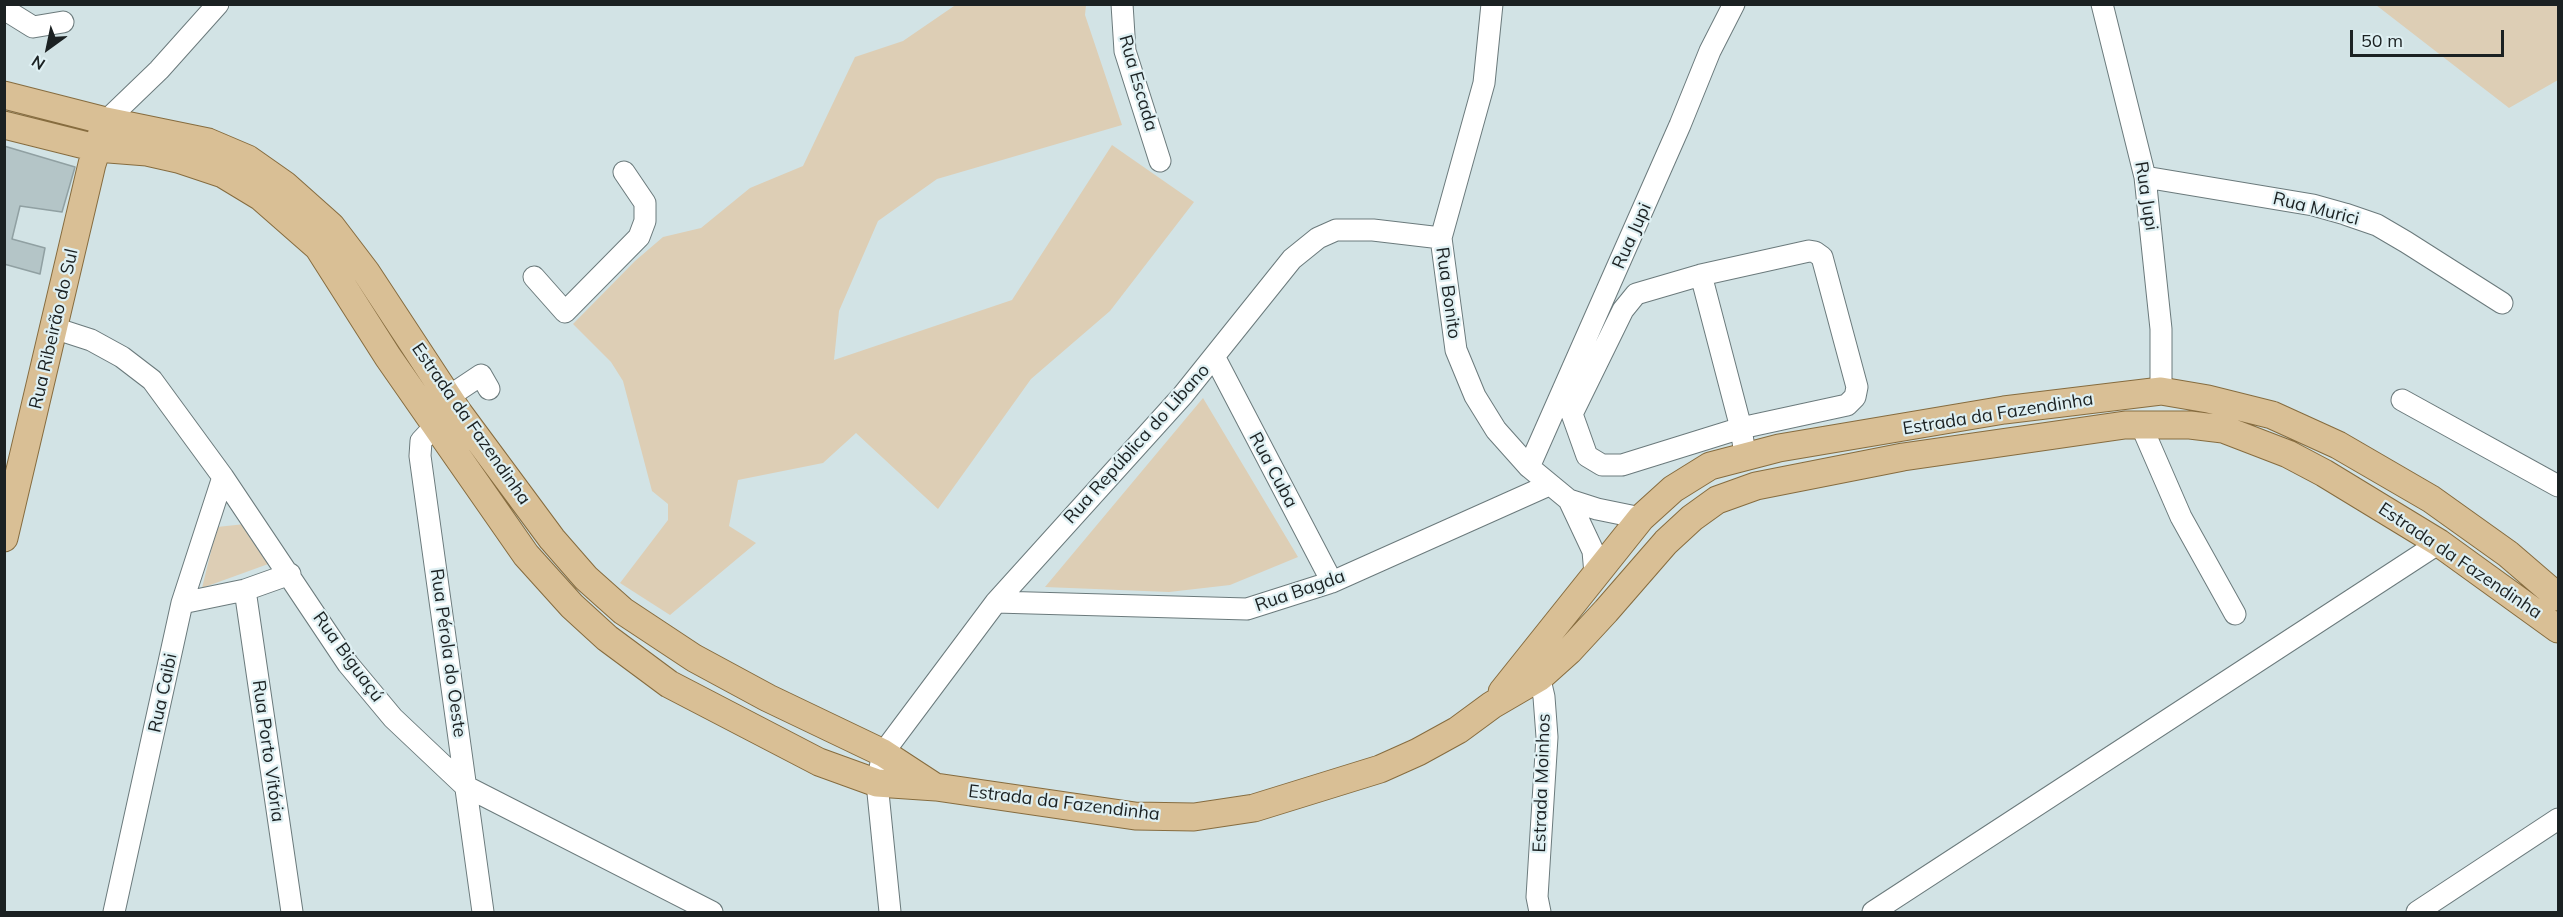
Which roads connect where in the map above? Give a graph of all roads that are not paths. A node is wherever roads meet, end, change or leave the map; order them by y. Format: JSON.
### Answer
{"nodes":[{"id":1,"x":218,"y":4,"type":"edge"},
{"id":2,"x":1122,"y":4,"type":"edge"},
{"id":3,"x":1492,"y":4,"type":"edge"},
{"id":4,"x":1734,"y":4,"type":"edge"},
{"id":5,"x":2102,"y":4,"type":"edge"},
{"id":6,"x":4,"y":9,"type":"edge"},
{"id":7,"x":63,"y":22,"type":"dead end"},
{"id":8,"x":4,"y":95,"type":"edge"},
{"id":9,"x":106,"y":121,"type":"junction"},
{"id":10,"x":4,"y":125,"type":"edge"},
{"id":11,"x":96,"y":148,"type":"junction"},
{"id":12,"x":1160,"y":161,"type":"dead end"},
{"id":13,"x":624,"y":172,"type":"dead end"},
{"id":14,"x":2145,"y":177,"type":"junction"},
{"id":15,"x":1441,"y":238,"type":"junction"},
{"id":16,"x":1701,"y":275,"type":"junction"},
{"id":17,"x":534,"y":277,"type":"dead end"},
{"id":18,"x":2502,"y":303,"type":"dead end"},
{"id":19,"x":54,"y":328,"type":"junction"},
{"id":20,"x":1215,"y":358,"type":"junction"},
{"id":21,"x":485,"y":382,"type":"dead end"},
{"id":22,"x":2161,"y":391,"type":"junction"},
{"id":23,"x":2402,"y":400,"type":"dead end"},
{"id":24,"x":447,"y":412,"type":"junction"},
{"id":25,"x":2141,"y":425,"type":"junction"},
{"id":26,"x":1741,"y":428,"type":"junction"},
{"id":27,"x":1745,"y":455,"type":"junction"},
{"id":28,"x":1529,"y":467,"type":"junction"},
{"id":29,"x":224,"y":477,"type":"junction"},
{"id":30,"x":1549,"y":485,"type":"junction"},
{"id":31,"x":2559,"y":486,"type":"edge"},
{"id":32,"x":1569,"y":500,"type":"junction"},
{"id":33,"x":1641,"y":518,"type":"junction"},
{"id":34,"x":6,"y":526,"type":"edge"},
{"id":35,"x":2439,"y":543,"type":"junction"},
{"id":36,"x":290,"y":574,"type":"junction"},
{"id":37,"x":1595,"y":574,"type":"junction"},
{"id":38,"x":1332,"y":582,"type":"junction"},
{"id":39,"x":2556,"y":588,"type":"edge"},
{"id":40,"x":245,"y":590,"type":"junction"},
{"id":41,"x":996,"y":602,"type":"junction"},
{"id":42,"x":182,"y":603,"type":"junction"},
{"id":43,"x":2235,"y":614,"type":"dead end"},
{"id":44,"x":2559,"y":629,"type":"edge"},
{"id":45,"x":1537,"y":665,"type":"junction"},
{"id":46,"x":883,"y":753,"type":"junction"},
{"id":47,"x":876,"y":783,"type":"junction"},
{"id":48,"x":465,"y":786,"type":"junction"},
{"id":49,"x":936,"y":787,"type":"junction"},
{"id":50,"x":2559,"y":819,"type":"edge"},
{"id":51,"x":1536,"y":911,"type":"edge"},
{"id":52,"x":114,"y":912,"type":"edge"},
{"id":53,"x":292,"y":912,"type":"edge"},
{"id":54,"x":483,"y":912,"type":"edge"},
{"id":55,"x":712,"y":912,"type":"edge"},
{"id":56,"x":890,"y":912,"type":"edge"},
{"id":57,"x":1873,"y":912,"type":"edge"},
{"id":58,"x":2417,"y":912,"type":"edge"}],
"edges":[{"from":1,"to":9,"type":"street"},
{"from":2,"to":12,"type":"street","name":"Rua Escada"},
{"from":3,"to":15,"type":"street","name":"Rua Bonito"},
{"from":4,"to":28,"type":"street","name":"Rua Jupi"},
{"from":5,"to":14,"type":"street","name":"Rua Jupi"},
{"from":6,"to":7,"type":"street"},
{"from":8,"to":9,"type":"main road","name":"Estrada da Fazendinha"},
{"from":9,"to":11,"type":"main road","name":"Rua Ribeirão do Sul"},
{"from":9,"to":24,"type":"main road","name":"Estrada da Fazendinha"},
{"from":10,"to":11,"type":"main road","name":"Estrada da Fazendinha"},
{"from":11,"to":19,"type":"main road","name":"Rua Ribeirão do Sul"},
{"from":11,"to":24,"type":"main road","name":"Estrada da Fazendinha"},
{"from":13,"to":17,"type":"street"},
{"from":14,"to":18,"type":"street","name":"Rua Murici"},
{"from":14,"to":22,"type":"street","name":"Rua Jupi"},
{"from":15,"to":20,"type":"street","name":"Rua República do Libano"},
{"from":15,"to":28,"type":"street","name":"Rua Bonito"},
{"from":16,"to":26,"type":"street"},
{"from":16,"to":26,"type":"street"},
{"from":16,"to":26,"type":"street"},
{"from":19,"to":29,"type":"street","name":"Rua Biguaçú"},
{"from":19,"to":34,"type":"main road","name":"Rua Ribeirão do Sul"},
{"from":20,"to":38,"type":"street","name":"Rua Cuba"},
{"from":20,"to":41,"type":"street","name":"Rua República do Libano"},
{"from":21,"to":24,"type":"street"},
{"from":22,"to":27,"type":"main road","name":"Estrada da Fazendinha"},
{"from":22,"to":39,"type":"main road","name":"Estrada da Fazendinha"},
{"from":23,"to":31,"type":"street"},
{"from":24,"to":46,"type":"main road","name":"Estrada da Fazendinha"},
{"from":24,"to":47,"type":"main road","name":"Estrada da Fazendinha"},
{"from":24,"to":48,"type":"street","name":"Rua Pérola do Oeste"},
{"from":25,"to":35,"type":"main road","name":"Estrada da Fazendinha"},
{"from":25,"to":43,"type":"street"},
{"from":25,"to":45,"type":"main road","name":"Estrada da Fazendinha"},
{"from":26,"to":27,"type":"street"},
{"from":27,"to":33,"type":"main road","name":"Estrada da Fazendinha"},
{"from":28,"to":30,"type":"street","name":"Rua Bonito"},
{"from":29,"to":36,"type":"street","name":"Rua Biguaçú"},
{"from":29,"to":42,"type":"street","name":"Rua Caibi"},
{"from":30,"to":32,"type":"street","name":"Rua Bonito"},
{"from":30,"to":38,"type":"street","name":"Rua Bagda"},
{"from":32,"to":33,"type":"street"},
{"from":32,"to":37,"type":"street"},
{"from":33,"to":37,"type":"main road","name":"Estrada da Fazendinha"},
{"from":35,"to":44,"type":"main road","name":"Estrada da Fazendinha"},
{"from":35,"to":57,"type":"street"},
{"from":36,"to":40,"type":"street"},
{"from":36,"to":48,"type":"street","name":"Rua Biguaçú"},
{"from":37,"to":45,"type":"main road","name":"Estrada da Fazendinha"},
{"from":38,"to":41,"type":"street","name":"Rua Bagda"},
{"from":40,"to":42,"type":"street"},
{"from":40,"to":53,"type":"street","name":"Rua Porto Vitória"},
{"from":41,"to":46,"type":"street","name":"Rua República do Libano"},
{"from":42,"to":52,"type":"street","name":"Rua Caibi"},
{"from":45,"to":49,"type":"main road","name":"Estrada da Fazendinha"},
{"from":45,"to":51,"type":"street","name":"Estrada Moinhos"},
{"from":46,"to":47,"type":"street"},
{"from":46,"to":49,"type":"main road","name":"Estrada da Fazendinha"},
{"from":47,"to":49,"type":"main road","name":"Estrada da Fazendinha"},
{"from":47,"to":56,"type":"street"},
{"from":48,"to":54,"type":"street","name":"Rua Pérola do Oeste"},
{"from":48,"to":55,"type":"street","name":"Rua Biguaçú"},
{"from":50,"to":58,"type":"street"}]}
